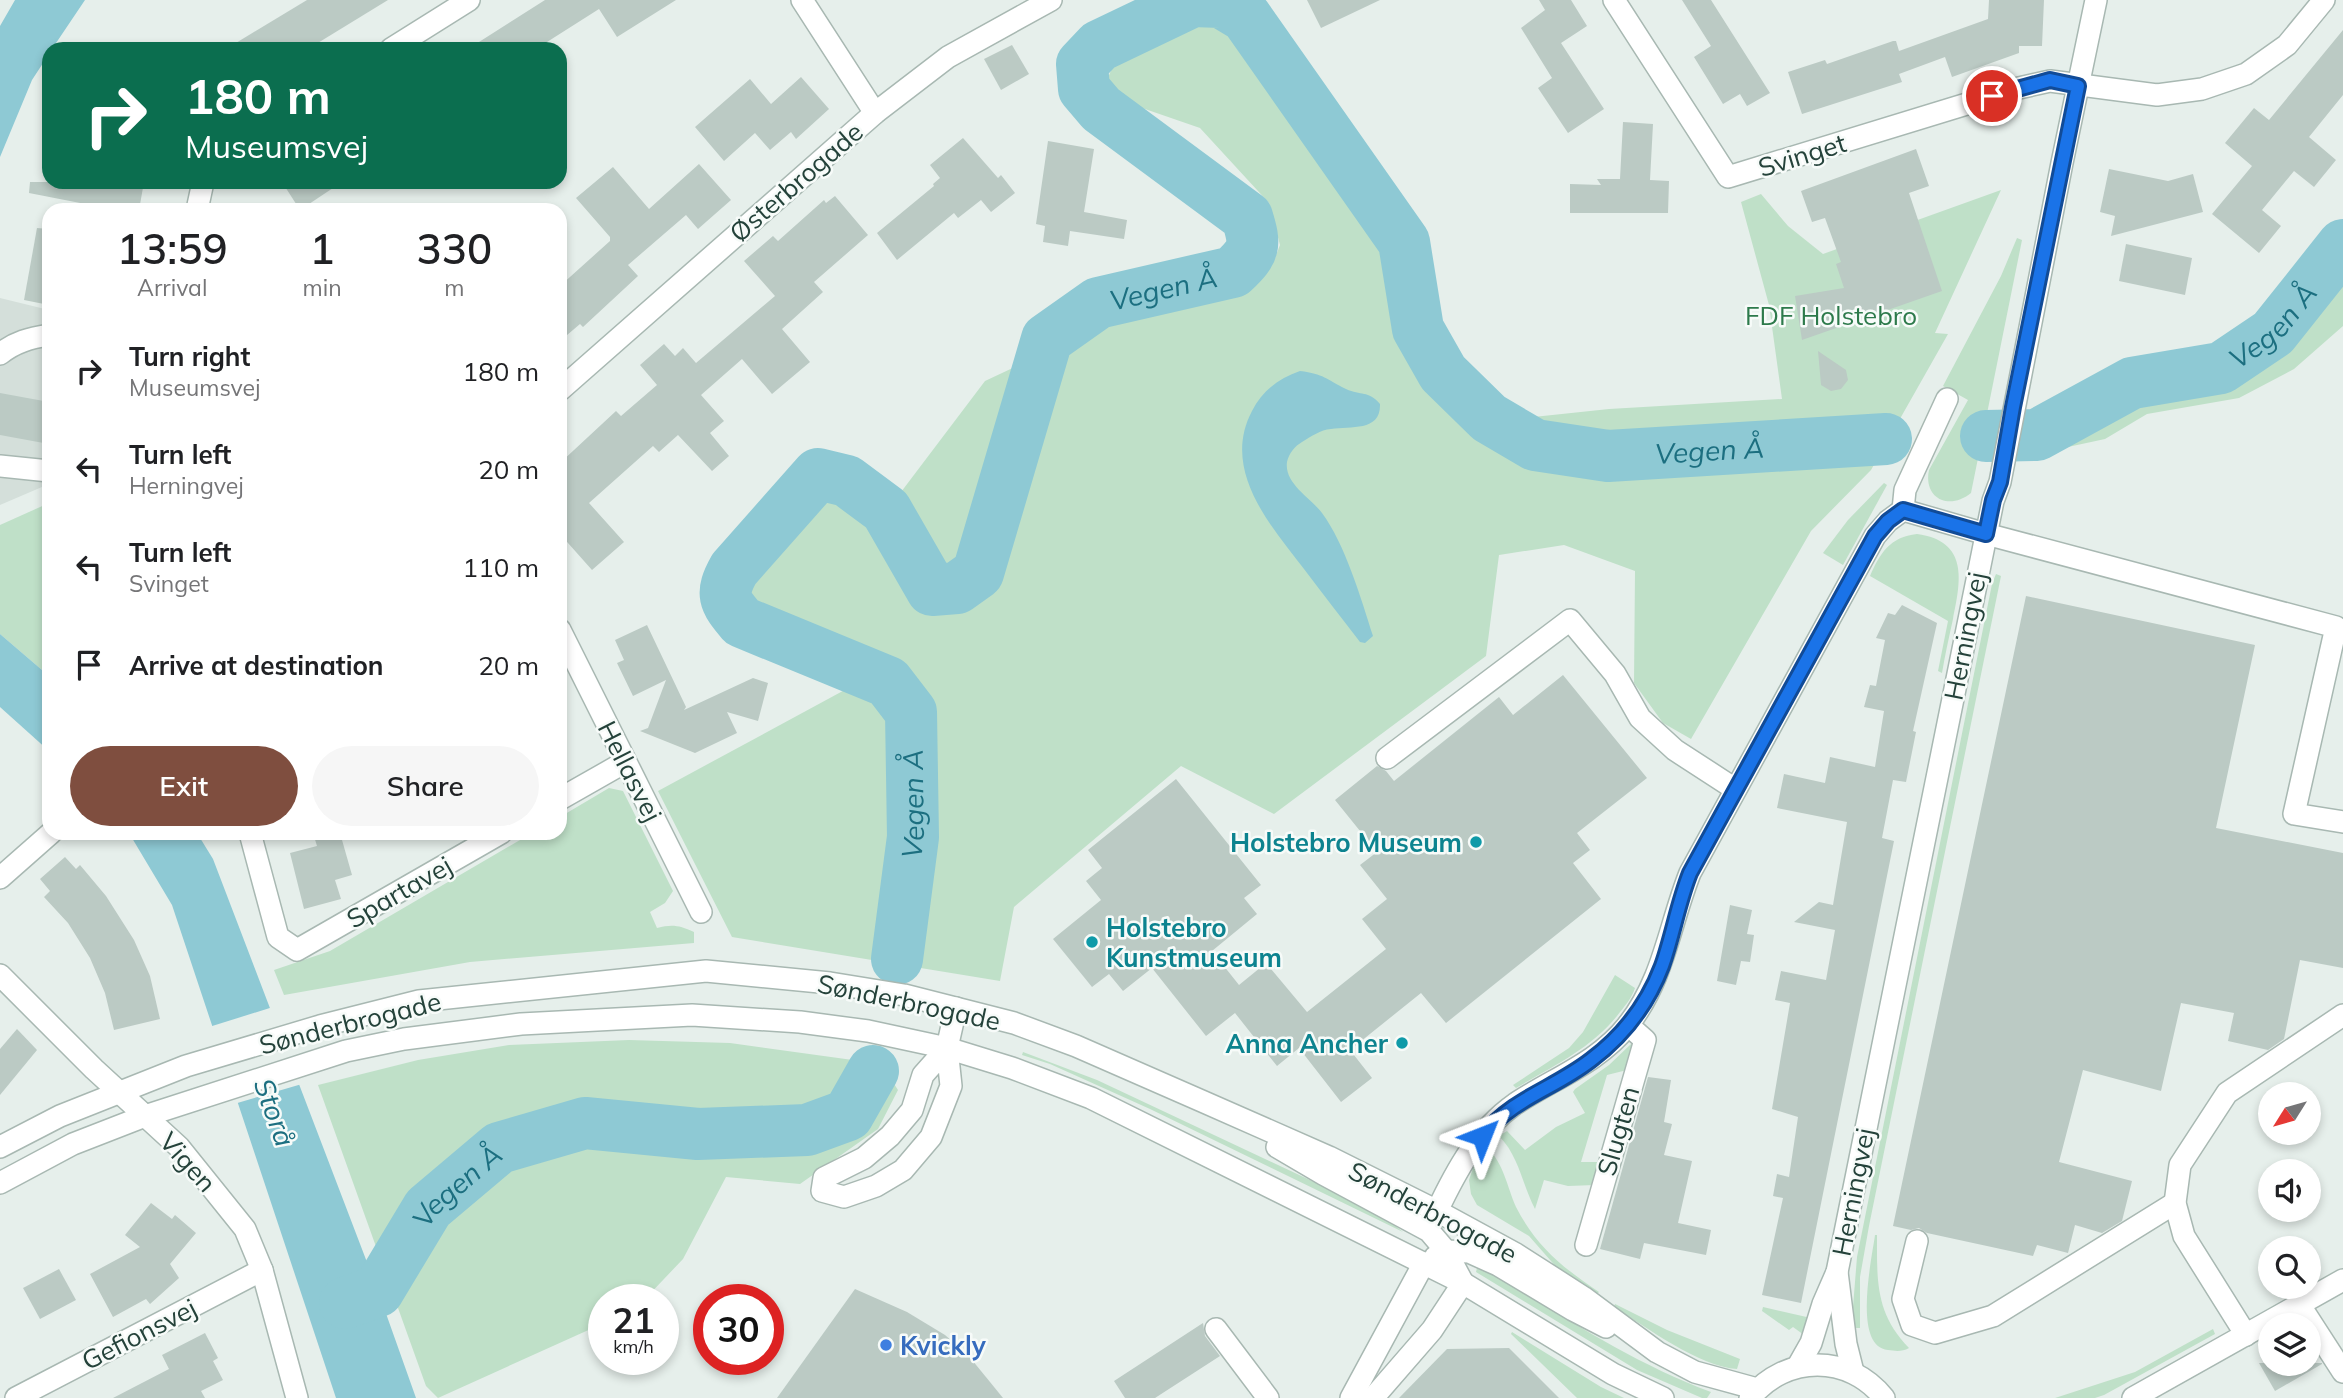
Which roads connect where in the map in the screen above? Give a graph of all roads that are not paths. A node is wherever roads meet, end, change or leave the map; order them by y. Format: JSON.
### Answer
{"nodes":[{"id":1,"x":469,"y":0,"type":"edge"},
{"id":2,"x":802,"y":0,"type":"edge"},
{"id":3,"x":1051,"y":0,"type":"edge"},
{"id":4,"x":1614,"y":0,"type":"edge"},
{"id":5,"x":2096,"y":0,"type":"edge"},
{"id":6,"x":2324,"y":0,"type":"edge"},
{"id":7,"x":402,"y":42,"type":"edge"},
{"id":8,"x":2078,"y":86,"type":"junction"},
{"id":9,"x":875,"y":113,"type":"junction"},
{"id":10,"x":42,"y":336,"type":"edge"},
{"id":11,"x":0,"y":354,"type":"edge"},
{"id":12,"x":567,"y":384,"type":"edge"},
{"id":13,"x":1947,"y":399,"type":"dead end"},
{"id":14,"x":0,"y":466,"type":"edge"},
{"id":15,"x":42,"y":470,"type":"edge"},
{"id":16,"x":1903,"y":510,"type":"junction"},
{"id":17,"x":1986,"y":534,"type":"junction"},
{"id":18,"x":2339,"y":624,"type":"edge"},
{"id":19,"x":567,"y":644,"type":"edge"},
{"id":20,"x":1387,"y":758,"type":"dead end"},
{"id":21,"x":625,"y":762,"type":"junction"},
{"id":22,"x":1735,"y":789,"type":"junction"},
{"id":23,"x":567,"y":795,"type":"edge"},
{"id":24,"x":2343,"y":822,"type":"edge"},
{"id":25,"x":43,"y":840,"type":"edge"},
{"id":26,"x":252,"y":840,"type":"edge"},
{"id":27,"x":489,"y":840,"type":"edge"},
{"id":28,"x":0,"y":878,"type":"edge"},
{"id":29,"x":701,"y":912,"type":"dead end"},
{"id":30,"x":0,"y":975,"type":"edge"},
{"id":31,"x":956,"y":1008,"type":"junction"},
{"id":32,"x":2343,"y":1015,"type":"edge"},
{"id":33,"x":1628,"y":1025,"type":"junction"},
{"id":34,"x":947,"y":1048,"type":"junction"},
{"id":35,"x":119,"y":1092,"type":"junction"},
{"id":36,"x":1204,"y":1102,"type":"junction"},
{"id":37,"x":145,"y":1116,"type":"junction"},
{"id":38,"x":0,"y":1147,"type":"edge"},
{"id":39,"x":0,"y":1183,"type":"edge"},
{"id":40,"x":2175,"y":1203,"type":"junction"},
{"id":41,"x":1437,"y":1211,"type":"junction"},
{"id":42,"x":1917,"y":1241,"type":"dead end"},
{"id":43,"x":1586,"y":1245,"type":"dead end"},
{"id":44,"x":1446,"y":1251,"type":"junction"},
{"id":45,"x":1424,"y":1263,"type":"junction"},
{"id":46,"x":262,"y":1270,"type":"junction"},
{"id":47,"x":1837,"y":1272,"type":"junction"},
{"id":48,"x":2343,"y":1280,"type":"edge"},
{"id":49,"x":1462,"y":1283,"type":"junction"},
{"id":50,"x":2299,"y":1304,"type":"junction"},
{"id":51,"x":1216,"y":1329,"type":"dead end"},
{"id":52,"x":2246,"y":1335,"type":"junction"},
{"id":53,"x":1657,"y":1352,"type":"junction"},
{"id":54,"x":1803,"y":1363,"type":"junction"},
{"id":55,"x":2343,"y":1372,"type":"edge"},
{"id":56,"x":1861,"y":1377,"type":"junction"},
{"id":57,"x":1754,"y":1394,"type":"edge"},
{"id":58,"x":16,"y":1398,"type":"edge"},
{"id":59,"x":297,"y":1398,"type":"edge"},
{"id":60,"x":1268,"y":1398,"type":"edge"},
{"id":61,"x":1351,"y":1398,"type":"edge"},
{"id":62,"x":1373,"y":1398,"type":"edge"},
{"id":63,"x":1663,"y":1398,"type":"edge"},
{"id":64,"x":1884,"y":1398,"type":"edge"},
{"id":65,"x":2133,"y":1398,"type":"edge"}],
"edges":[{"from":1,"to":7,"type":"street"},
{"from":2,"to":9,"type":"street"},
{"from":3,"to":9,"type":"street","name":"Østerbrogade"},
{"from":4,"to":8,"type":"street","name":"Svinget"},
{"from":5,"to":8,"type":"street","name":"Herningvej"},
{"from":6,"to":8,"type":"street"},
{"from":8,"to":17,"type":"street","name":"Herningvej"},
{"from":9,"to":12,"type":"street","name":"Østerbrogade"},
{"from":10,"to":11,"type":"street"},
{"from":13,"to":16,"type":"street"},
{"from":14,"to":15,"type":"street"},
{"from":16,"to":17,"type":"street"},
{"from":16,"to":22,"type":"street"},
{"from":17,"to":18,"type":"street"},
{"from":17,"to":47,"type":"street","name":"Herningvej"},
{"from":18,"to":24,"type":"street"},
{"from":19,"to":21,"type":"street","name":"Hellasvej"},
{"from":20,"to":22,"type":"street"},
{"from":21,"to":23,"type":"street"},
{"from":21,"to":29,"type":"street","name":"Hellasvej"},
{"from":22,"to":33,"type":"street"},
{"from":25,"to":28,"type":"street"},
{"from":26,"to":27,"type":"street","name":"Spartavej"},
{"from":30,"to":35,"type":"street","name":"Vigen"},
{"from":31,"to":34,"type":"street"},
{"from":31,"to":35,"type":"street","name":"Sønderbrogade"},
{"from":31,"to":36,"type":"street","name":"Sønderbrogade"},
{"from":32,"to":40,"type":"street"},
{"from":33,"to":41,"type":"street"},
{"from":33,"to":43,"type":"street","name":"Slugten"},
{"from":34,"to":34,"type":"street"},
{"from":34,"to":37,"type":"street","name":"Sønderbrogade"},
{"from":34,"to":45,"type":"street","name":"Sønderbrogade"},
{"from":35,"to":37,"type":"street","name":"Vigen"},
{"from":35,"to":38,"type":"street","name":"Sønderbrogade"},
{"from":36,"to":41,"type":"street","name":"Sønderbrogade"},
{"from":36,"to":44,"type":"street"},
{"from":37,"to":39,"type":"street","name":"Sønderbrogade"},
{"from":37,"to":46,"type":"street","name":"Vigen"},
{"from":40,"to":42,"type":"street"},
{"from":40,"to":52,"type":"street"},
{"from":41,"to":53,"type":"street","name":"Sønderbrogade"},
{"from":44,"to":45,"type":"street"},
{"from":44,"to":49,"type":"street"},
{"from":44,"to":53,"type":"street"},
{"from":45,"to":49,"type":"street","name":"Sønderbrogade"},
{"from":45,"to":61,"type":"street"},
{"from":46,"to":58,"type":"street","name":"Gefionsvej"},
{"from":46,"to":59,"type":"street","name":"Vigen"},
{"from":47,"to":54,"type":"street","name":"Herningvej"},
{"from":47,"to":56,"type":"street","name":"Herningvej"},
{"from":48,"to":50,"type":"street"},
{"from":49,"to":62,"type":"street"},
{"from":49,"to":63,"type":"street","name":"Sønderbrogade"},
{"from":50,"to":52,"type":"street"},
{"from":50,"to":55,"type":"street"},
{"from":51,"to":60,"type":"street"},
{"from":52,"to":65,"type":"street"},
{"from":53,"to":57,"type":"street","name":"Sønderbrogade"},
{"from":54,"to":56,"type":"street"},
{"from":54,"to":57,"type":"street"},
{"from":56,"to":64,"type":"street"}]}
